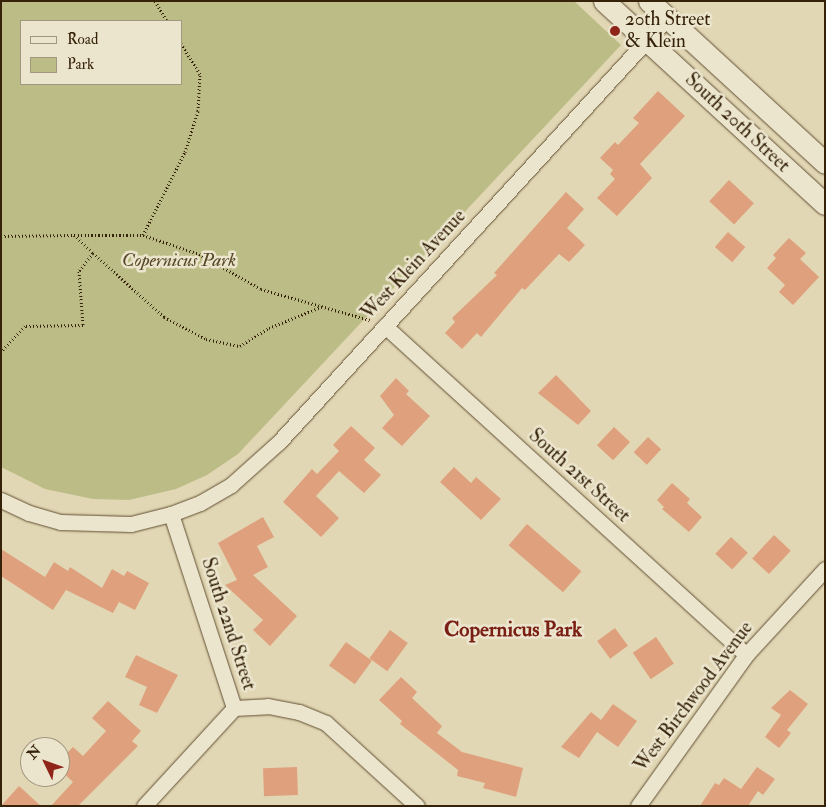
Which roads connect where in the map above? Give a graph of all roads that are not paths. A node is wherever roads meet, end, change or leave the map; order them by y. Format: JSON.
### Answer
{"nodes":[{"id":1,"x":604,"y":1,"type":"edge"},
{"id":2,"x":649,"y":1,"type":"edge"},
{"id":3,"x":667,"y":18,"type":"junction"},
{"id":4,"x":647,"y":41,"type":"junction"},
{"id":5,"x":825,"y":163,"type":"edge"},
{"id":6,"x":825,"y":204,"type":"edge"},
{"id":7,"x":385,"y":326,"type":"junction"},
{"id":8,"x":1,"y":500,"type":"edge"},
{"id":9,"x":171,"y":514,"type":"junction"},
{"id":10,"x":825,"y":570,"type":"edge"},
{"id":11,"x":746,"y":655,"type":"junction"},
{"id":12,"x":234,"y":708,"type":"junction"},
{"id":13,"x":144,"y":806,"type":"edge"},
{"id":14,"x":417,"y":806,"type":"edge"},
{"id":15,"x":638,"y":806,"type":"edge"}],
"edges":[{"from":1,"to":4,"type":"street","name":"South 20th Street"},
{"from":2,"to":3,"type":"street","name":"South 20th Street"},
{"from":3,"to":4,"type":"street","name":"West Klein Avenue"},
{"from":3,"to":5,"type":"street","name":"South 20th Street"},
{"from":4,"to":6,"type":"street","name":"South 20th Street"},
{"from":4,"to":7,"type":"street","name":"West Klein Avenue"},
{"from":7,"to":9,"type":"street","name":"West Klein Avenue"},
{"from":7,"to":11,"type":"street","name":"South 21st Street"},
{"from":8,"to":9,"type":"street"},
{"from":9,"to":12,"type":"street","name":"South 22nd Street"},
{"from":10,"to":11,"type":"street","name":"West Birchwood Avenue"},
{"from":11,"to":15,"type":"street","name":"West Birchwood Avenue"},
{"from":12,"to":13,"type":"street"},
{"from":12,"to":14,"type":"street","name":"South 22nd Street"}]}
